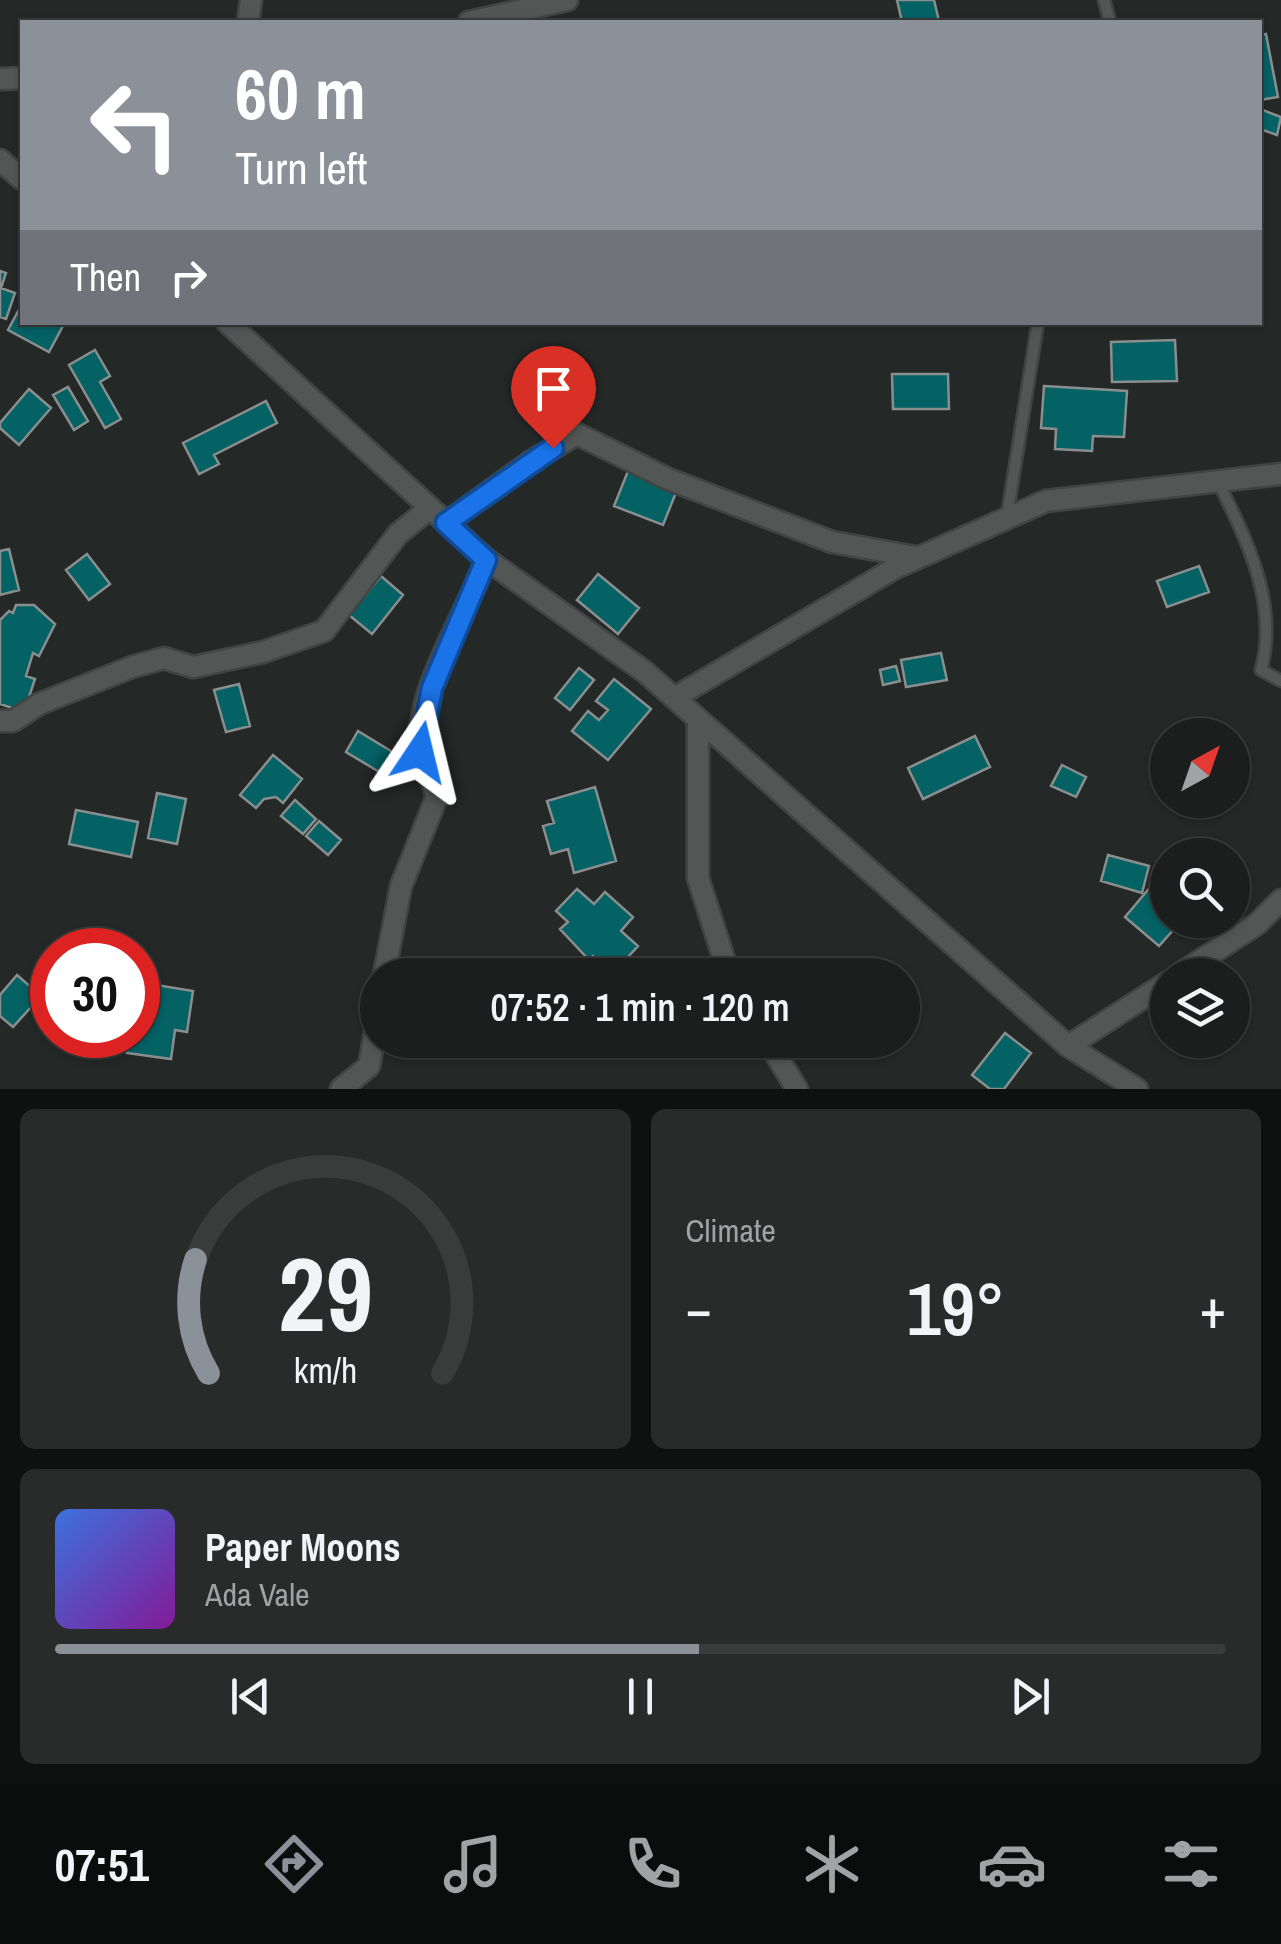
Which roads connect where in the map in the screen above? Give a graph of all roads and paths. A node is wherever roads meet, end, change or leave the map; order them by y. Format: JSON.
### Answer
{"nodes":[{"id":1,"x":567,"y":0,"type":"edge"},
{"id":2,"x":478,"y":20,"type":"edge"},
{"id":3,"x":0,"y":160,"type":"edge"},
{"id":4,"x":20,"y":177,"type":"edge"},
{"id":5,"x":230,"y":325,"type":"edge"},
{"id":6,"x":1038,"y":325,"type":"edge"},
{"id":7,"x":1281,"y":474,"type":"edge"},
{"id":8,"x":1218,"y":481,"type":"junction"},
{"id":9,"x":430,"y":508,"type":"junction"},
{"id":10,"x":1007,"y":516,"type":"junction"},
{"id":11,"x":446,"y":523,"type":"junction"},
{"id":12,"x":916,"y":558,"type":"junction"},
{"id":13,"x":486,"y":560,"type":"junction"},
{"id":14,"x":1281,"y":681,"type":"edge"},
{"id":15,"x":674,"y":698,"type":"junction"},
{"id":16,"x":698,"y":720,"type":"junction"},
{"id":17,"x":0,"y":721,"type":"edge"},
{"id":18,"x":1281,"y":900,"type":"edge"},
{"id":19,"x":387,"y":958,"type":"edge"},
{"id":20,"x":724,"y":958,"type":"edge"},
{"id":21,"x":1204,"y":958,"type":"edge"},
{"id":22,"x":1150,"y":994,"type":"edge"},
{"id":23,"x":1068,"y":1046,"type":"junction"},
{"id":24,"x":370,"y":1058,"type":"edge"},
{"id":25,"x":778,"y":1058,"type":"edge"},
{"id":26,"x":341,"y":1089,"type":"edge"},
{"id":27,"x":797,"y":1089,"type":"edge"},
{"id":28,"x":1137,"y":1089,"type":"edge"}],
"edges":[{"from":1,"to":2,"type":"street"},
{"from":3,"to":4,"type":"street"},
{"from":5,"to":9,"type":"street"},
{"from":6,"to":10,"type":"lane"},
{"from":7,"to":8,"type":"street"},
{"from":8,"to":10,"type":"street"},
{"from":8,"to":14,"type":"lane"},
{"from":9,"to":11,"type":"street"},
{"from":9,"to":17,"type":"street"},
{"from":10,"to":12,"type":"street"},
{"from":11,"to":12,"type":"street"},
{"from":11,"to":13,"type":"street"},
{"from":12,"to":15,"type":"street"},
{"from":13,"to":15,"type":"street"},
{"from":13,"to":19,"type":"street"},
{"from":15,"to":16,"type":"street"},
{"from":16,"to":20,"type":"street"},
{"from":16,"to":23,"type":"street"},
{"from":18,"to":21,"type":"street"},
{"from":22,"to":23,"type":"street"},
{"from":23,"to":28,"type":"street"},
{"from":24,"to":26,"type":"street"},
{"from":25,"to":27,"type":"street"}]}
